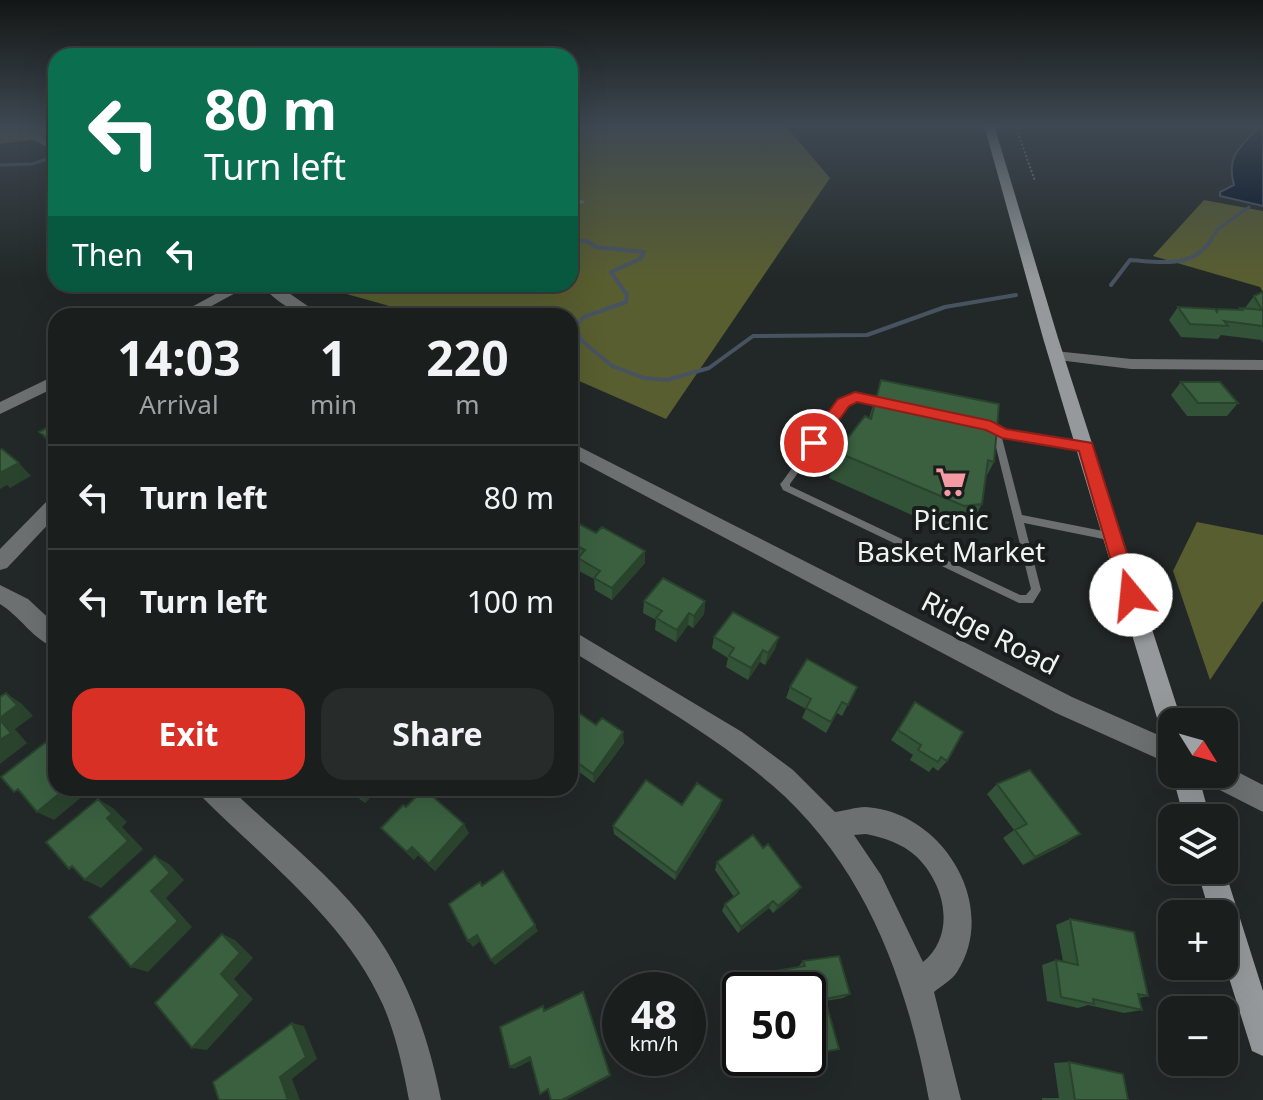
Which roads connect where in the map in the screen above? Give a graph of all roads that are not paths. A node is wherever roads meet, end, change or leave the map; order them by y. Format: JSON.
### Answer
{"nodes":[{"id":1,"x":1005,"y":176,"type":"edge"},
{"id":2,"x":578,"y":201,"type":"edge"},
{"id":3,"x":582,"y":202,"type":"dead end"},
{"id":4,"x":229,"y":292,"type":"edge"},
{"id":5,"x":275,"y":292,"type":"edge"},
{"id":6,"x":198,"y":308,"type":"edge"},
{"id":7,"x":301,"y":308,"type":"edge"},
{"id":8,"x":1055,"y":356,"type":"junction"},
{"id":9,"x":1263,"y":365,"type":"edge"},
{"id":10,"x":48,"y":384,"type":"edge"},
{"id":11,"x":893,"y":404,"type":"edge"},
{"id":12,"x":0,"y":409,"type":"edge"},
{"id":13,"x":977,"y":423,"type":"edge"},
{"id":14,"x":1002,"y":433,"type":"junction"},
{"id":15,"x":1086,"y":447,"type":"junction"},
{"id":16,"x":578,"y":452,"type":"edge"},
{"id":17,"x":48,"y":512,"type":"edge"},
{"id":18,"x":1018,"y":518,"type":"junction"},
{"id":19,"x":1113,"y":537,"type":"junction"},
{"id":20,"x":0,"y":562,"type":"edge"},
{"id":21,"x":0,"y":594,"type":"edge"},
{"id":22,"x":48,"y":631,"type":"edge"},
{"id":23,"x":578,"y":643,"type":"edge"},
{"id":24,"x":1166,"y":708,"type":"edge"},
{"id":25,"x":1158,"y":747,"type":"edge"},
{"id":26,"x":1238,"y":786,"type":"edge"},
{"id":27,"x":219,"y":796,"type":"edge"},
{"id":28,"x":1263,"y":799,"type":"edge"},
{"id":29,"x":829,"y":826,"type":"junction"},
{"id":30,"x":1238,"y":959,"type":"edge"},
{"id":31,"x":919,"y":985,"type":"junction"},
{"id":32,"x":1263,"y":1040,"type":"edge"},
{"id":33,"x":425,"y":1100,"type":"edge"},
{"id":34,"x":945,"y":1100,"type":"edge"}],
"edges":[{"from":1,"to":8,"type":"main road"},
{"from":2,"to":3,"type":"lane"},
{"from":4,"to":6,"type":"street"},
{"from":5,"to":7,"type":"street"},
{"from":8,"to":9,"type":"street"},
{"from":8,"to":15,"type":"main road"},
{"from":10,"to":12,"type":"street"},
{"from":11,"to":18,"type":"lane"},
{"from":13,"to":14,"type":"lane"},
{"from":14,"to":15,"type":"lane"},
{"from":14,"to":18,"type":"lane"},
{"from":15,"to":19,"type":"main road"},
{"from":16,"to":25,"type":"street","name":"Ridge Road"},
{"from":17,"to":20,"type":"street"},
{"from":18,"to":19,"type":"lane"},
{"from":19,"to":24,"type":"main road"},
{"from":21,"to":22,"type":"street"},
{"from":23,"to":29,"type":"street"},
{"from":26,"to":28,"type":"street"},
{"from":27,"to":33,"type":"street"},
{"from":29,"to":31,"type":"street"},
{"from":29,"to":31,"type":"street"},
{"from":30,"to":32,"type":"main road"},
{"from":31,"to":34,"type":"street"}]}
